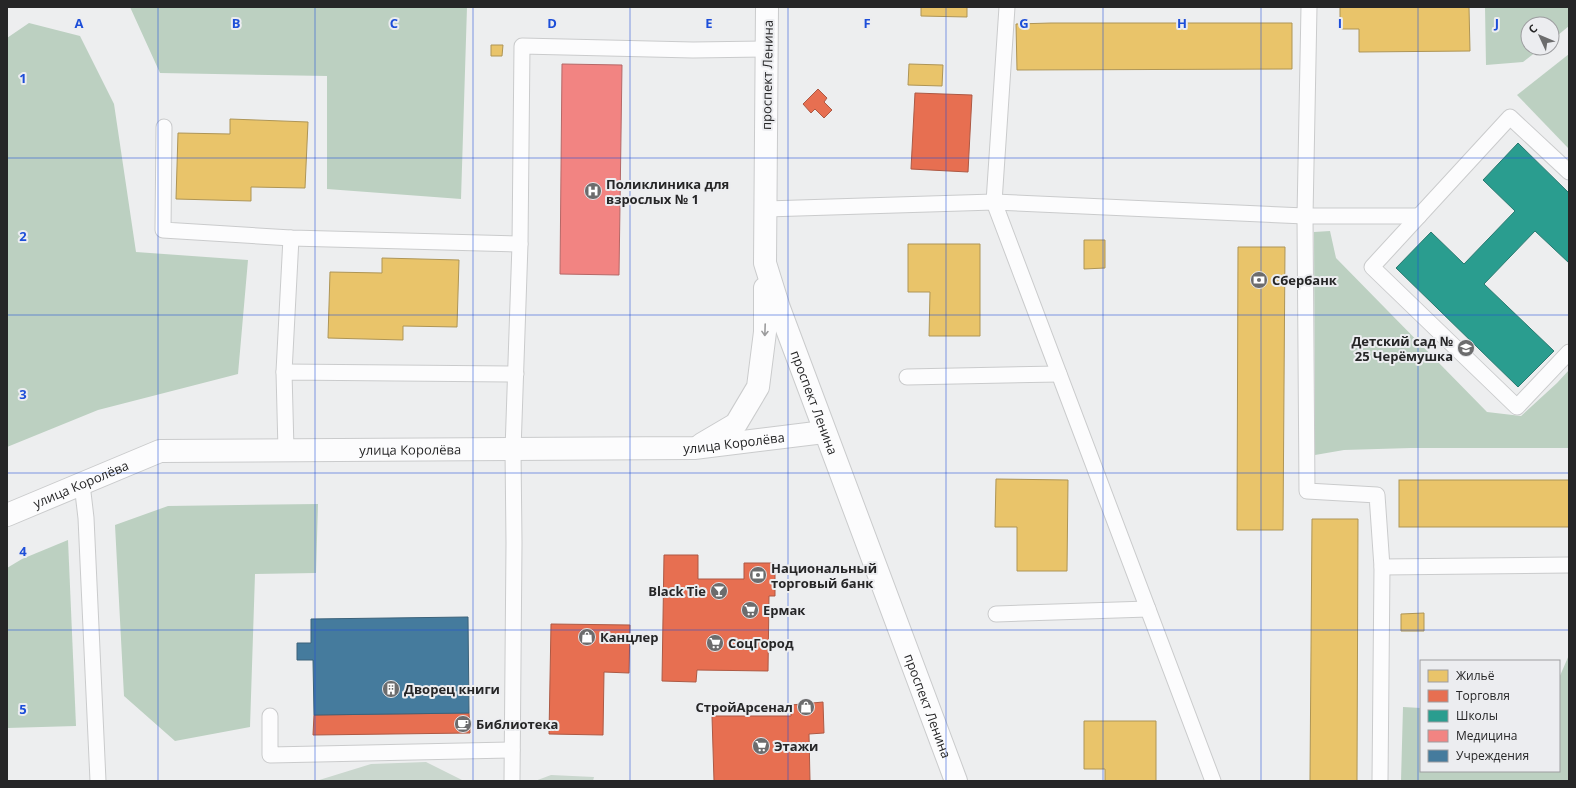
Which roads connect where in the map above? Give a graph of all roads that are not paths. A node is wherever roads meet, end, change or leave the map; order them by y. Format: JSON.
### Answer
{"nodes":[{"id":1,"x":767,"y":7,"type":"edge"},
{"id":2,"x":1007,"y":7,"type":"edge"},
{"id":3,"x":1309,"y":7,"type":"edge"},
{"id":4,"x":767,"y":49,"type":"junction"},
{"id":5,"x":164,"y":128,"type":"dead end"},
{"id":6,"x":1569,"y":172,"type":"edge"},
{"id":7,"x":994,"y":202,"type":"junction"},
{"id":8,"x":766,"y":209,"type":"junction"},
{"id":9,"x":1305,"y":216,"type":"junction"},
{"id":10,"x":1419,"y":216,"type":"junction"},
{"id":11,"x":291,"y":238,"type":"junction"},
{"id":12,"x":520,"y":244,"type":"junction"},
{"id":13,"x":765,"y":263,"type":"junction"},
{"id":14,"x":1569,"y":352,"type":"edge"},
{"id":15,"x":284,"y":372,"type":"junction"},
{"id":16,"x":516,"y":374,"type":"junction"},
{"id":17,"x":1059,"y":374,"type":"junction"},
{"id":18,"x":907,"y":378,"type":"dead end"},
{"id":19,"x":824,"y":432,"type":"junction"},
{"id":20,"x":694,"y":448,"type":"junction"},
{"id":21,"x":286,"y":450,"type":"junction"},
{"id":22,"x":513,"y":450,"type":"junction"},
{"id":23,"x":82,"y":484,"type":"junction"},
{"id":24,"x":7,"y":515,"type":"edge"},
{"id":25,"x":1569,"y":565,"type":"edge"},
{"id":26,"x":1382,"y":567,"type":"junction"},
{"id":27,"x":1148,"y":609,"type":"junction"},
{"id":28,"x":996,"y":614,"type":"dead end"},
{"id":29,"x":270,"y":716,"type":"dead end"},
{"id":30,"x":512,"y":750,"type":"junction"},
{"id":31,"x":98,"y":781,"type":"edge"},
{"id":32,"x":512,"y":781,"type":"edge"},
{"id":33,"x":956,"y":781,"type":"edge"},
{"id":34,"x":1212,"y":781,"type":"edge"},
{"id":35,"x":1380,"y":781,"type":"edge"}],
"edges":[{"from":1,"to":4,"type":"street","name":"проспект Ленина"},
{"from":2,"to":7,"type":"lane"},
{"from":3,"to":9,"type":"lane"},
{"from":4,"to":8,"type":"street","name":"проспект Ленина"},
{"from":4,"to":12,"type":"lane"},
{"from":5,"to":11,"type":"lane"},
{"from":6,"to":10,"type":"lane"},
{"from":7,"to":8,"type":"lane"},
{"from":7,"to":9,"type":"lane"},
{"from":7,"to":17,"type":"lane"},
{"from":8,"to":13,"type":"street","name":"проспект Ленина"},
{"from":9,"to":10,"type":"lane"},
{"from":9,"to":26,"type":"lane"},
{"from":10,"to":14,"type":"lane"},
{"from":11,"to":12,"type":"lane"},
{"from":11,"to":15,"type":"lane"},
{"from":12,"to":16,"type":"lane"},
{"from":13,"to":19,"type":"street","name":"проспект Ленина"},
{"from":13,"to":20,"type":"street","one_way":true},
{"from":15,"to":16,"type":"lane"},
{"from":15,"to":21,"type":"lane"},
{"from":16,"to":22,"type":"lane"},
{"from":17,"to":18,"type":"lane"},
{"from":17,"to":27,"type":"lane"},
{"from":19,"to":20,"type":"street","name":"улица Королёва"},
{"from":19,"to":33,"type":"street","name":"проспект Ленина"},
{"from":20,"to":22,"type":"street","name":"улица Королёва"},
{"from":21,"to":22,"type":"street","name":"улица Королёва"},
{"from":21,"to":23,"type":"street","name":"улица Королёва"},
{"from":22,"to":30,"type":"lane"},
{"from":23,"to":24,"type":"street","name":"улица Королёва"},
{"from":23,"to":31,"type":"lane"},
{"from":25,"to":26,"type":"lane"},
{"from":26,"to":35,"type":"lane"},
{"from":27,"to":28,"type":"lane"},
{"from":27,"to":34,"type":"lane"},
{"from":29,"to":30,"type":"lane"},
{"from":30,"to":32,"type":"lane"}]}
